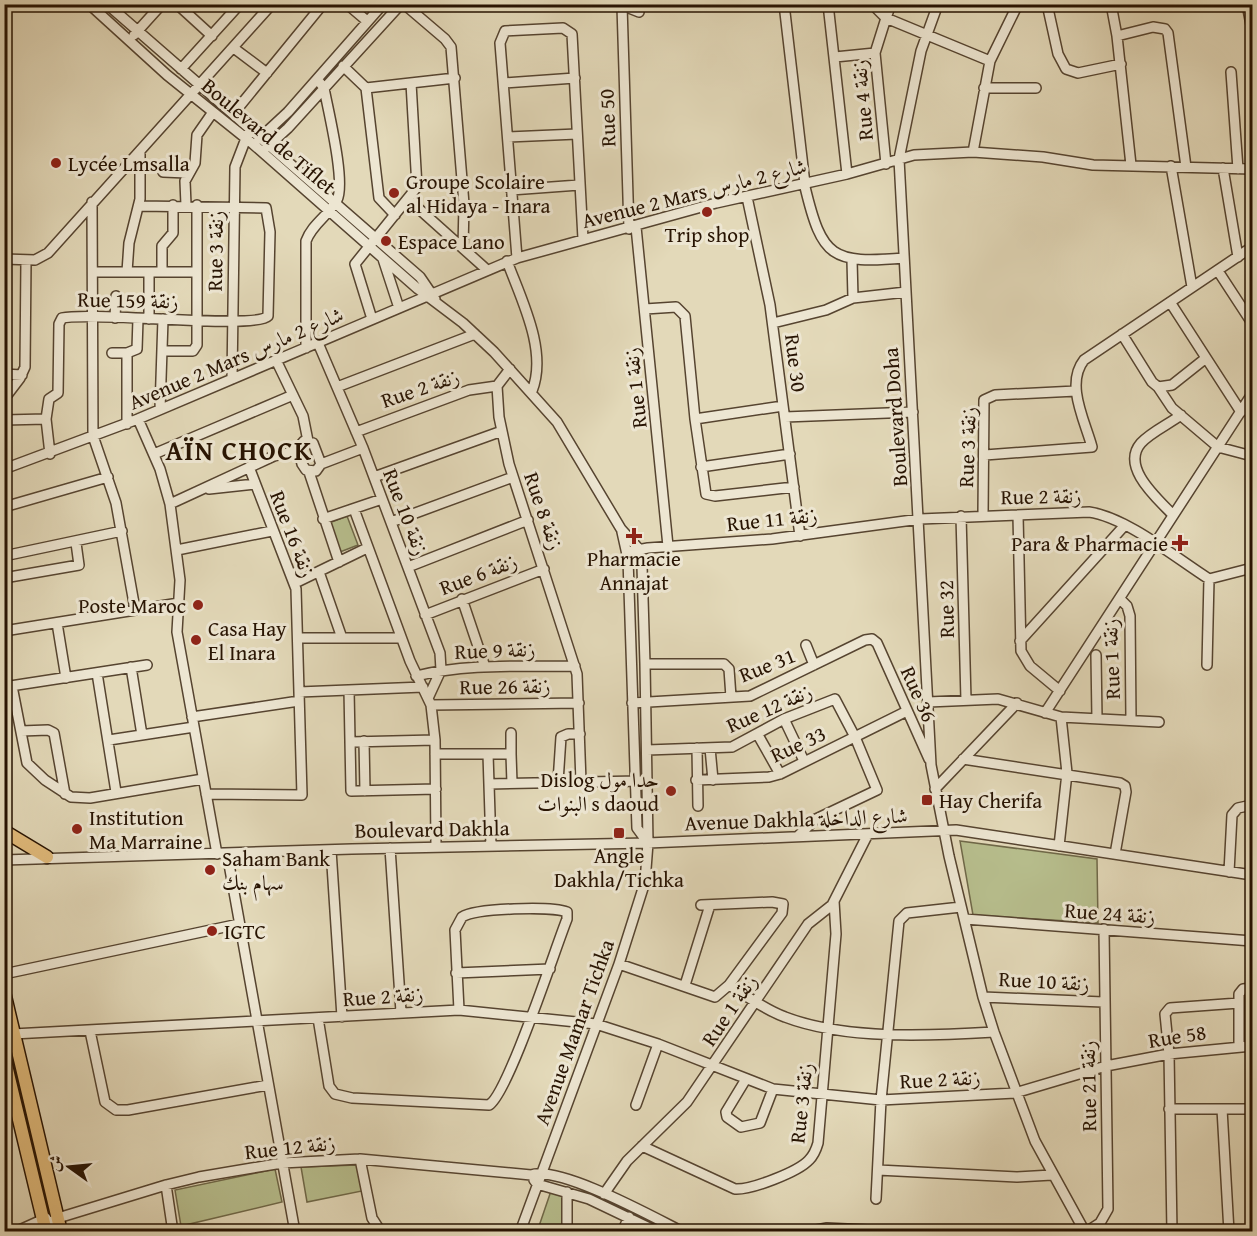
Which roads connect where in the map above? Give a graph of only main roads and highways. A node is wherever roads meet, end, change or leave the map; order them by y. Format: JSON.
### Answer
{"nodes":[{"id":1,"x":4,"y":831,"type":"edge"},
{"id":2,"x":47,"y":857,"type":"road end"},
{"id":3,"x":4,"y":992,"type":"edge"},
{"id":4,"x":4,"y":1057,"type":"edge"},
{"id":5,"x":42,"y":1227,"type":"edge"},
{"id":6,"x":61,"y":1232,"type":"edge"}],
"edges":[{"from":1,"to":2,"type":"main road"},
{"from":3,"to":6,"type":"main road"},
{"from":4,"to":5,"type":"main road"}]}
